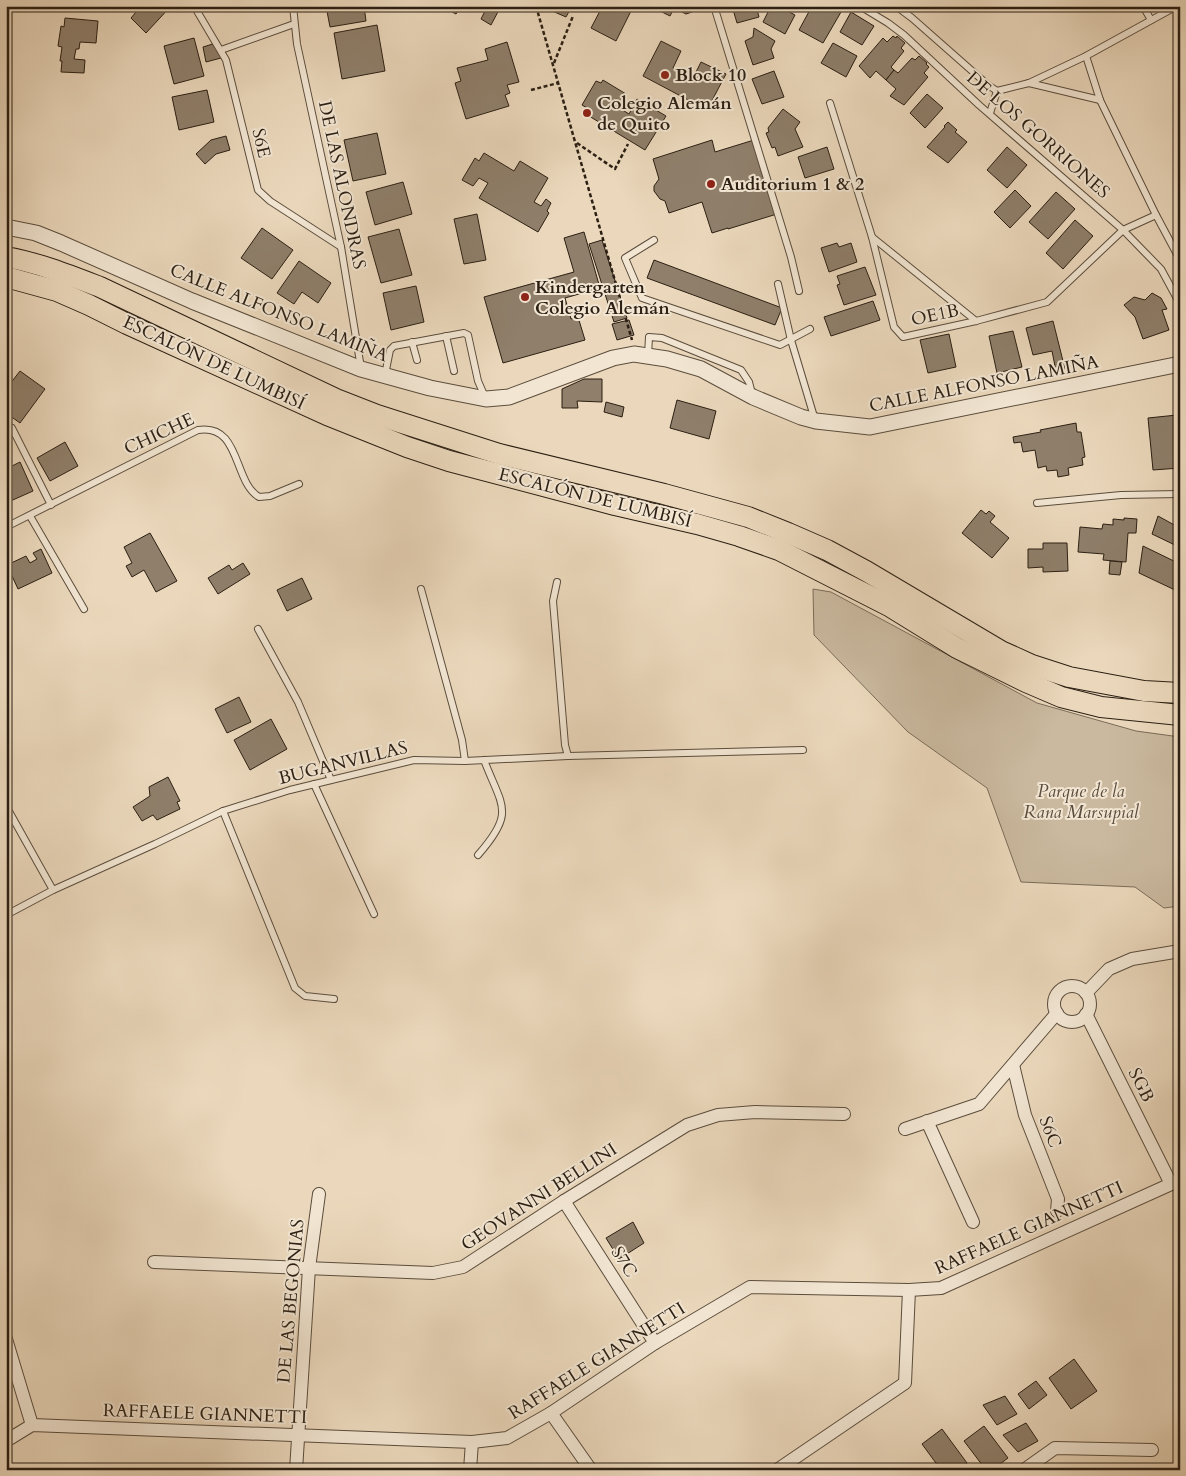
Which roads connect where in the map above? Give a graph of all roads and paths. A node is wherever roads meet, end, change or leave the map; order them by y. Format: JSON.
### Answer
{"nodes":[{"id":1,"x":293,"y":6,"type":"edge"},
{"id":2,"x":536,"y":6,"type":"edge"},
{"id":3,"x":714,"y":6,"type":"edge"},
{"id":4,"x":860,"y":6,"type":"edge"},
{"id":5,"x":896,"y":6,"type":"edge"},
{"id":6,"x":1143,"y":6,"type":"edge"},
{"id":7,"x":1177,"y":6,"type":"edge"},
{"id":8,"x":197,"y":11,"type":"dead end"},
{"id":9,"x":573,"y":16,"type":"dead end"},
{"id":10,"x":1151,"y":20,"type":"junction"},
{"id":11,"x":294,"y":24,"type":"junction"},
{"id":12,"x":221,"y":50,"type":"junction"},
{"id":13,"x":1086,"y":56,"type":"junction"},
{"id":14,"x":554,"y":64,"type":"junction"},
{"id":15,"x":558,"y":83,"type":"junction"},
{"id":16,"x":1029,"y":83,"type":"junction"},
{"id":17,"x":531,"y":90,"type":"dead end"},
{"id":18,"x":997,"y":91,"type":"junction"},
{"id":19,"x":1100,"y":100,"type":"junction"},
{"id":20,"x":830,"y":103,"type":"dead end"},
{"id":21,"x":990,"y":113,"type":"junction"},
{"id":22,"x":576,"y":142,"type":"junction"},
{"id":23,"x":628,"y":144,"type":"dead end"},
{"id":24,"x":1156,"y":215,"type":"junction"},
{"id":25,"x":6,"y":227,"type":"edge"},
{"id":26,"x":1124,"y":230,"type":"junction"},
{"id":27,"x":872,"y":237,"type":"junction"},
{"id":28,"x":654,"y":240,"type":"dead end"},
{"id":29,"x":341,"y":247,"type":"junction"},
{"id":30,"x":6,"y":257,"type":"edge"},
{"id":31,"x":1180,"y":260,"type":"edge"},
{"id":32,"x":6,"y":277,"type":"edge"},
{"id":33,"x":778,"y":284,"type":"dead end"},
{"id":34,"x":799,"y":291,"type":"dead end"},
{"id":35,"x":1180,"y":304,"type":"edge"},
{"id":36,"x":976,"y":321,"type":"junction"},
{"id":37,"x":810,"y":329,"type":"dead end"},
{"id":38,"x":446,"y":336,"type":"junction"},
{"id":39,"x":632,"y":340,"type":"dead end"},
{"id":40,"x":791,"y":340,"type":"junction"},
{"id":41,"x":412,"y":342,"type":"junction"},
{"id":42,"x":417,"y":360,"type":"dead end"},
{"id":43,"x":1180,"y":364,"type":"edge"},
{"id":44,"x":361,"y":369,"type":"junction"},
{"id":45,"x":454,"y":372,"type":"dead end"},
{"id":46,"x":385,"y":376,"type":"junction"},
{"id":47,"x":486,"y":399,"type":"junction"},
{"id":48,"x":816,"y":421,"type":"junction"},
{"id":49,"x":12,"y":428,"type":"dead end"},
{"id":50,"x":299,"y":484,"type":"dead end"},
{"id":51,"x":1180,"y":494,"type":"edge"},
{"id":52,"x":1037,"y":503,"type":"dead end"},
{"id":53,"x":51,"y":505,"type":"junction"},
{"id":54,"x":30,"y":516,"type":"junction"},
{"id":55,"x":6,"y":527,"type":"edge"},
{"id":56,"x":557,"y":582,"type":"dead end"},
{"id":57,"x":421,"y":589,"type":"dead end"},
{"id":58,"x":84,"y":609,"type":"dead end"},
{"id":59,"x":258,"y":629,"type":"dead end"},
{"id":60,"x":1180,"y":693,"type":"edge"},
{"id":61,"x":1180,"y":715,"type":"edge"},
{"id":62,"x":803,"y":750,"type":"dead end"},
{"id":63,"x":568,"y":756,"type":"junction"},
{"id":64,"x":484,"y":760,"type":"junction"},
{"id":65,"x":465,"y":761,"type":"junction"},
{"id":66,"x":331,"y":780,"type":"junction"},
{"id":67,"x":314,"y":784,"type":"junction"},
{"id":68,"x":6,"y":806,"type":"edge"},
{"id":69,"x":223,"y":811,"type":"junction"},
{"id":70,"x":478,"y":855,"type":"dead end"},
{"id":71,"x":53,"y":890,"type":"junction"},
{"id":72,"x":374,"y":914,"type":"dead end"},
{"id":73,"x":6,"y":915,"type":"edge"},
{"id":74,"x":1179,"y":953,"type":"edge"},
{"id":75,"x":1086,"y":992,"type":"junction"},
{"id":76,"x":334,"y":999,"type":"dead end"},
{"id":77,"x":1057,"y":1013,"type":"junction"},
{"id":78,"x":1086,"y":1014,"type":"junction"},
{"id":79,"x":1013,"y":1065,"type":"junction"},
{"id":80,"x":844,"y":1114,"type":"dead end"},
{"id":81,"x":927,"y":1122,"type":"junction"},
{"id":82,"x":904,"y":1129,"type":"dead end"},
{"id":83,"x":1175,"y":1182,"type":"edge"},
{"id":84,"x":319,"y":1194,"type":"dead end"},
{"id":85,"x":564,"y":1200,"type":"junction"},
{"id":86,"x":1057,"y":1211,"type":"dead end"},
{"id":87,"x":973,"y":1222,"type":"dead end"},
{"id":88,"x":154,"y":1262,"type":"dead end"},
{"id":89,"x":309,"y":1268,"type":"junction"},
{"id":90,"x":909,"y":1290,"type":"junction"},
{"id":91,"x":6,"y":1339,"type":"edge"},
{"id":92,"x":655,"y":1343,"type":"junction"},
{"id":93,"x":551,"y":1413,"type":"junction"},
{"id":94,"x":32,"y":1425,"type":"junction"},
{"id":95,"x":299,"y":1435,"type":"junction"},
{"id":96,"x":6,"y":1441,"type":"edge"},
{"id":97,"x":472,"y":1442,"type":"junction"},
{"id":98,"x":1152,"y":1450,"type":"dead end"},
{"id":99,"x":296,"y":1470,"type":"edge"},
{"id":100,"x":470,"y":1470,"type":"edge"},
{"id":101,"x":590,"y":1470,"type":"edge"},
{"id":102,"x":777,"y":1470,"type":"edge"},
{"id":103,"x":1024,"y":1470,"type":"edge"}],
"edges":[{"from":1,"to":11,"type":"lane","name":"DE LAS ALONDRAS"},
{"from":2,"to":14,"type":"path"},
{"from":3,"to":34,"type":"lane"},
{"from":4,"to":21,"type":"lane","name":"DE LOS GORRIONES"},
{"from":5,"to":18,"type":"lane","name":"DE LOS GORRIONES"},
{"from":6,"to":10,"type":"lane"},
{"from":7,"to":10,"type":"lane"},
{"from":8,"to":12,"type":"lane","name":"S6E"},
{"from":9,"to":14,"type":"path"},
{"from":10,"to":13,"type":"lane"},
{"from":11,"to":12,"type":"lane"},
{"from":11,"to":29,"type":"lane","name":"DE LAS ALONDRAS"},
{"from":12,"to":29,"type":"lane","name":"S6E"},
{"from":13,"to":16,"type":"lane"},
{"from":13,"to":19,"type":"lane","name":"DE LOS GORRIONES"},
{"from":14,"to":15,"type":"path"},
{"from":15,"to":17,"type":"path"},
{"from":15,"to":22,"type":"path"},
{"from":16,"to":18,"type":"lane"},
{"from":16,"to":19,"type":"lane"},
{"from":18,"to":21,"type":"lane"},
{"from":19,"to":24,"type":"lane","name":"DE LOS GORRIONES"},
{"from":20,"to":27,"type":"lane","name":"OE1B"},
{"from":21,"to":26,"type":"lane","name":"DE LOS GORRIONES"},
{"from":22,"to":23,"type":"path"},
{"from":22,"to":39,"type":"path"},
{"from":24,"to":26,"type":"lane","name":"OE1B"},
{"from":24,"to":31,"type":"lane","name":"DE LOS GORRIONES"},
{"from":25,"to":44,"type":"street","name":"CALLE ALFONSO LAMIÑA"},
{"from":26,"to":35,"type":"lane","name":"DE LOS GORRIONES"},
{"from":26,"to":36,"type":"lane","name":"OE1B"},
{"from":27,"to":36,"type":"lane"},
{"from":27,"to":36,"type":"lane","name":"OE1B"},
{"from":28,"to":40,"type":"lane"},
{"from":29,"to":44,"type":"lane","name":"DE LAS ALONDRAS"},
{"from":30,"to":60,"type":"main road","name":"ESCALÓN DE LUMBISÍ"},
{"from":32,"to":61,"type":"main road","name":"ESCALÓN DE LUMBISÍ"},
{"from":33,"to":40,"type":"lane"},
{"from":37,"to":40,"type":"lane"},
{"from":38,"to":41,"type":"lane"},
{"from":38,"to":45,"type":"lane"},
{"from":38,"to":47,"type":"lane"},
{"from":40,"to":48,"type":"lane"},
{"from":41,"to":42,"type":"lane"},
{"from":41,"to":46,"type":"lane"},
{"from":43,"to":48,"type":"street","name":"CALLE ALFONSO LAMIÑA"},
{"from":44,"to":46,"type":"street","name":"CALLE ALFONSO LAMIÑA"},
{"from":46,"to":47,"type":"street","name":"CALLE ALFONSO LAMIÑA"},
{"from":47,"to":48,"type":"street","name":"CALLE ALFONSO LAMIÑA"},
{"from":49,"to":53,"type":"lane"},
{"from":50,"to":53,"type":"lane","name":"CHICHE"},
{"from":51,"to":52,"type":"lane"},
{"from":53,"to":54,"type":"lane","name":"CHICHE"},
{"from":54,"to":55,"type":"lane","name":"CHICHE"},
{"from":54,"to":58,"type":"lane"},
{"from":56,"to":63,"type":"lane"},
{"from":57,"to":65,"type":"lane"},
{"from":59,"to":66,"type":"lane"},
{"from":62,"to":63,"type":"lane","name":"BUGANVILLAS"},
{"from":63,"to":64,"type":"lane","name":"BUGANVILLAS"},
{"from":64,"to":65,"type":"lane","name":"BUGANVILLAS"},
{"from":64,"to":70,"type":"lane"},
{"from":65,"to":66,"type":"lane","name":"BUGANVILLAS"},
{"from":66,"to":67,"type":"lane","name":"BUGANVILLAS"},
{"from":67,"to":69,"type":"lane","name":"BUGANVILLAS"},
{"from":67,"to":72,"type":"lane"},
{"from":68,"to":71,"type":"lane"},
{"from":69,"to":71,"type":"lane","name":"BUGANVILLAS"},
{"from":69,"to":76,"type":"lane"},
{"from":71,"to":73,"type":"lane","name":"BUGANVILLAS"},
{"from":74,"to":75,"type":"street"},
{"from":75,"to":77,"type":"street"},
{"from":75,"to":78,"type":"street"},
{"from":77,"to":78,"type":"street"},
{"from":77,"to":79,"type":"street"},
{"from":78,"to":83,"type":"street","name":"SGB"},
{"from":79,"to":81,"type":"street"},
{"from":79,"to":86,"type":"street","name":"S6C"},
{"from":80,"to":85,"type":"street","name":"GEOVANNI BELLINI"},
{"from":81,"to":82,"type":"street"},
{"from":81,"to":87,"type":"street"},
{"from":83,"to":90,"type":"street","name":"RAFFAELE GIANNETTI"},
{"from":84,"to":89,"type":"street","name":"DE LAS BEGONIAS"},
{"from":85,"to":89,"type":"street","name":"GEOVANNI BELLINI"},
{"from":85,"to":92,"type":"street","name":"S7C"},
{"from":88,"to":89,"type":"street","name":"GEOVANNI BELLINI"},
{"from":89,"to":95,"type":"street","name":"DE LAS BEGONIAS"},
{"from":90,"to":92,"type":"street","name":"RAFFAELE GIANNETTI"},
{"from":90,"to":102,"type":"street"},
{"from":91,"to":94,"type":"street"},
{"from":92,"to":93,"type":"street","name":"RAFFAELE GIANNETTI"},
{"from":93,"to":97,"type":"street","name":"RAFFAELE GIANNETTI"},
{"from":93,"to":101,"type":"street"},
{"from":94,"to":95,"type":"street","name":"RAFFAELE GIANNETTI"},
{"from":94,"to":96,"type":"street"},
{"from":95,"to":97,"type":"street","name":"RAFFAELE GIANNETTI"},
{"from":95,"to":99,"type":"street","name":"DE LAS BEGONIAS"},
{"from":97,"to":100,"type":"street"},
{"from":98,"to":103,"type":"street"}]}
